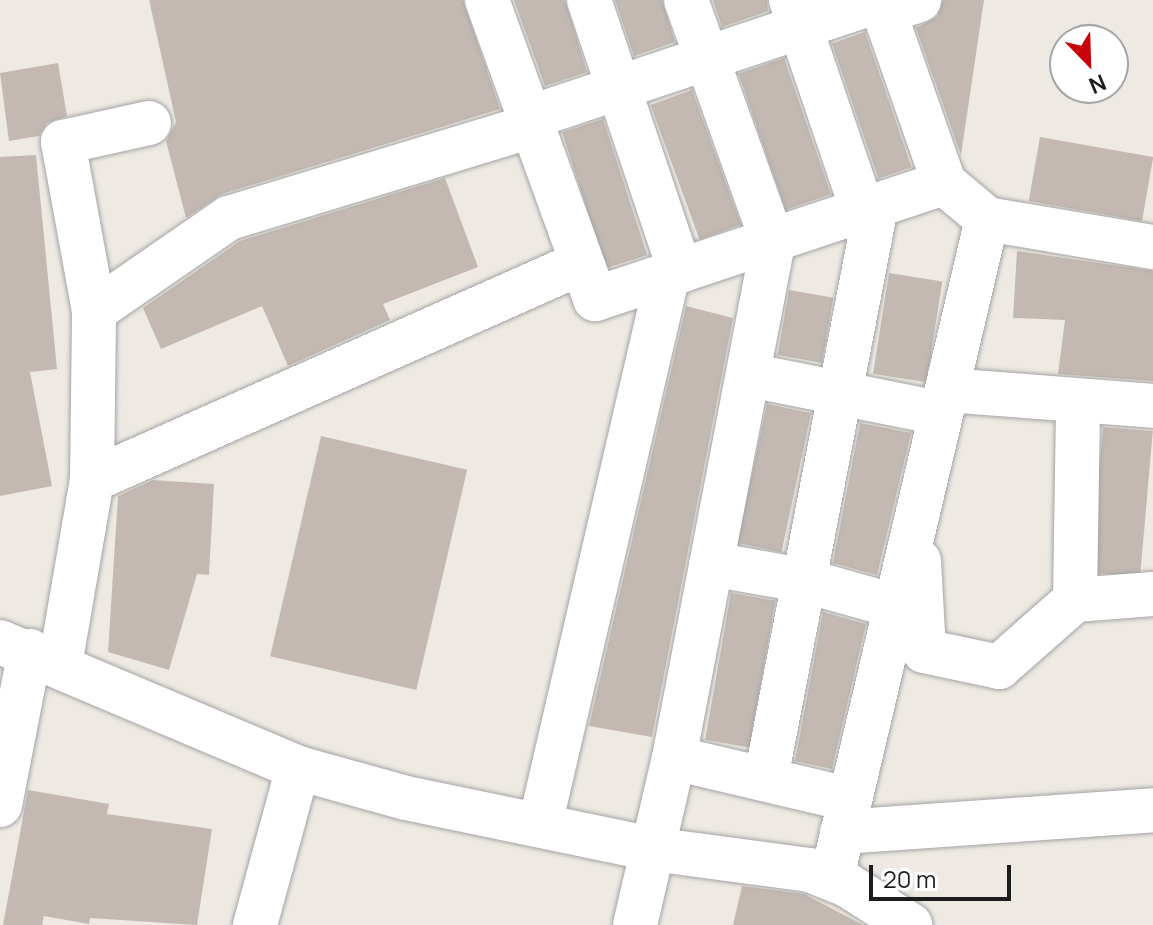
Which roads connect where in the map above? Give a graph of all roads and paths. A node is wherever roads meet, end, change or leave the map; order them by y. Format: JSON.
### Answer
{"nodes":[{"id":1,"x":487,"y":0,"type":"edge"},
{"id":2,"x":589,"y":0,"type":"edge"},
{"id":3,"x":686,"y":0,"type":"edge"},
{"id":4,"x":891,"y":3,"type":"edge"},
{"id":5,"x":795,"y":13,"type":"edge"},
{"id":6,"x":708,"y":58,"type":"junction"},
{"id":7,"x":618,"y":88,"type":"junction"},
{"id":8,"x":530,"y":122,"type":"junction"},
{"id":9,"x":149,"y":123,"type":"dead end"},
{"id":10,"x":944,"y":183,"type":"junction"},
{"id":11,"x":869,"y":210,"type":"junction"},
{"id":12,"x":987,"y":219,"type":"junction"},
{"id":13,"x":773,"y":243,"type":"junction"},
{"id":14,"x":1153,"y":247,"type":"edge"},
{"id":15,"x":581,"y":263,"type":"junction"},
{"id":16,"x":674,"y":272,"type":"junction"},
{"id":17,"x":94,"y":311,"type":"junction"},
{"id":18,"x":749,"y":375,"type":"junction"},
{"id":19,"x":838,"y":394,"type":"junction"},
{"id":20,"x":943,"y":401,"type":"junction"},
{"id":21,"x":1078,"y":402,"type":"junction"},
{"id":22,"x":1153,"y":406,"type":"edge"},
{"id":23,"x":92,"y":480,"type":"junction"},
{"id":24,"x":916,"y":503,"type":"junction"},
{"id":25,"x":711,"y":564,"type":"junction"},
{"id":26,"x":802,"y":584,"type":"junction"},
{"id":27,"x":1153,"y":594,"type":"edge"},
{"id":28,"x":1075,"y":600,"type":"junction"},
{"id":29,"x":895,"y":606,"type":"junction"},
{"id":30,"x":30,"y":652,"type":"edge"},
{"id":31,"x":674,"y":758,"type":"junction"},
{"id":32,"x":298,"y":768,"type":"junction"},
{"id":33,"x":766,"y":778,"type":"junction"},
{"id":34,"x":0,"y":805,"type":"edge"},
{"id":35,"x":1153,"y":810,"type":"edge"},
{"id":36,"x":845,"y":816,"type":"junction"},
{"id":37,"x":540,"y":825,"type":"junction"},
{"id":38,"x":652,"y":849,"type":"junction"},
{"id":39,"x":832,"y":877,"type":"junction"},
{"id":40,"x":906,"y":924,"type":"edge"},
{"id":41,"x":255,"y":925,"type":"edge"},
{"id":42,"x":635,"y":925,"type":"edge"}],
"edges":[{"from":1,"to":8,"type":"street"},
{"from":2,"to":7,"type":"street"},
{"from":3,"to":6,"type":"street"},
{"from":4,"to":5,"type":"street"},
{"from":4,"to":10,"type":"street"},
{"from":5,"to":6,"type":"street"},
{"from":5,"to":11,"type":"street"},
{"from":6,"to":7,"type":"street"},
{"from":6,"to":13,"type":"street"},
{"from":7,"to":8,"type":"street"},
{"from":7,"to":16,"type":"street"},
{"from":8,"to":15,"type":"street"},
{"from":8,"to":17,"type":"street"},
{"from":9,"to":17,"type":"street"},
{"from":10,"to":11,"type":"street"},
{"from":10,"to":12,"type":"street"},
{"from":11,"to":13,"type":"street"},
{"from":11,"to":19,"type":"street"},
{"from":12,"to":14,"type":"street"},
{"from":12,"to":20,"type":"street"},
{"from":13,"to":16,"type":"street"},
{"from":13,"to":18,"type":"street"},
{"from":15,"to":16,"type":"street"},
{"from":15,"to":23,"type":"street"},
{"from":16,"to":37,"type":"street"},
{"from":17,"to":23,"type":"street"},
{"from":18,"to":19,"type":"street"},
{"from":18,"to":25,"type":"street"},
{"from":19,"to":20,"type":"street"},
{"from":19,"to":26,"type":"street"},
{"from":20,"to":21,"type":"street"},
{"from":20,"to":24,"type":"street"},
{"from":21,"to":22,"type":"street"},
{"from":21,"to":28,"type":"street"},
{"from":23,"to":30,"type":"street"},
{"from":24,"to":28,"type":"street"},
{"from":24,"to":29,"type":"street"},
{"from":25,"to":26,"type":"street"},
{"from":25,"to":31,"type":"street"},
{"from":26,"to":29,"type":"street"},
{"from":26,"to":33,"type":"street"},
{"from":27,"to":28,"type":"street"},
{"from":29,"to":36,"type":"street"},
{"from":30,"to":32,"type":"street"},
{"from":30,"to":34,"type":"street"},
{"from":31,"to":33,"type":"street"},
{"from":31,"to":38,"type":"street"},
{"from":32,"to":37,"type":"street"},
{"from":32,"to":41,"type":"street"},
{"from":33,"to":36,"type":"street"},
{"from":35,"to":36,"type":"street"},
{"from":36,"to":39,"type":"street"},
{"from":37,"to":38,"type":"street"},
{"from":38,"to":39,"type":"street"},
{"from":38,"to":42,"type":"street"},
{"from":39,"to":40,"type":"street"}]}
